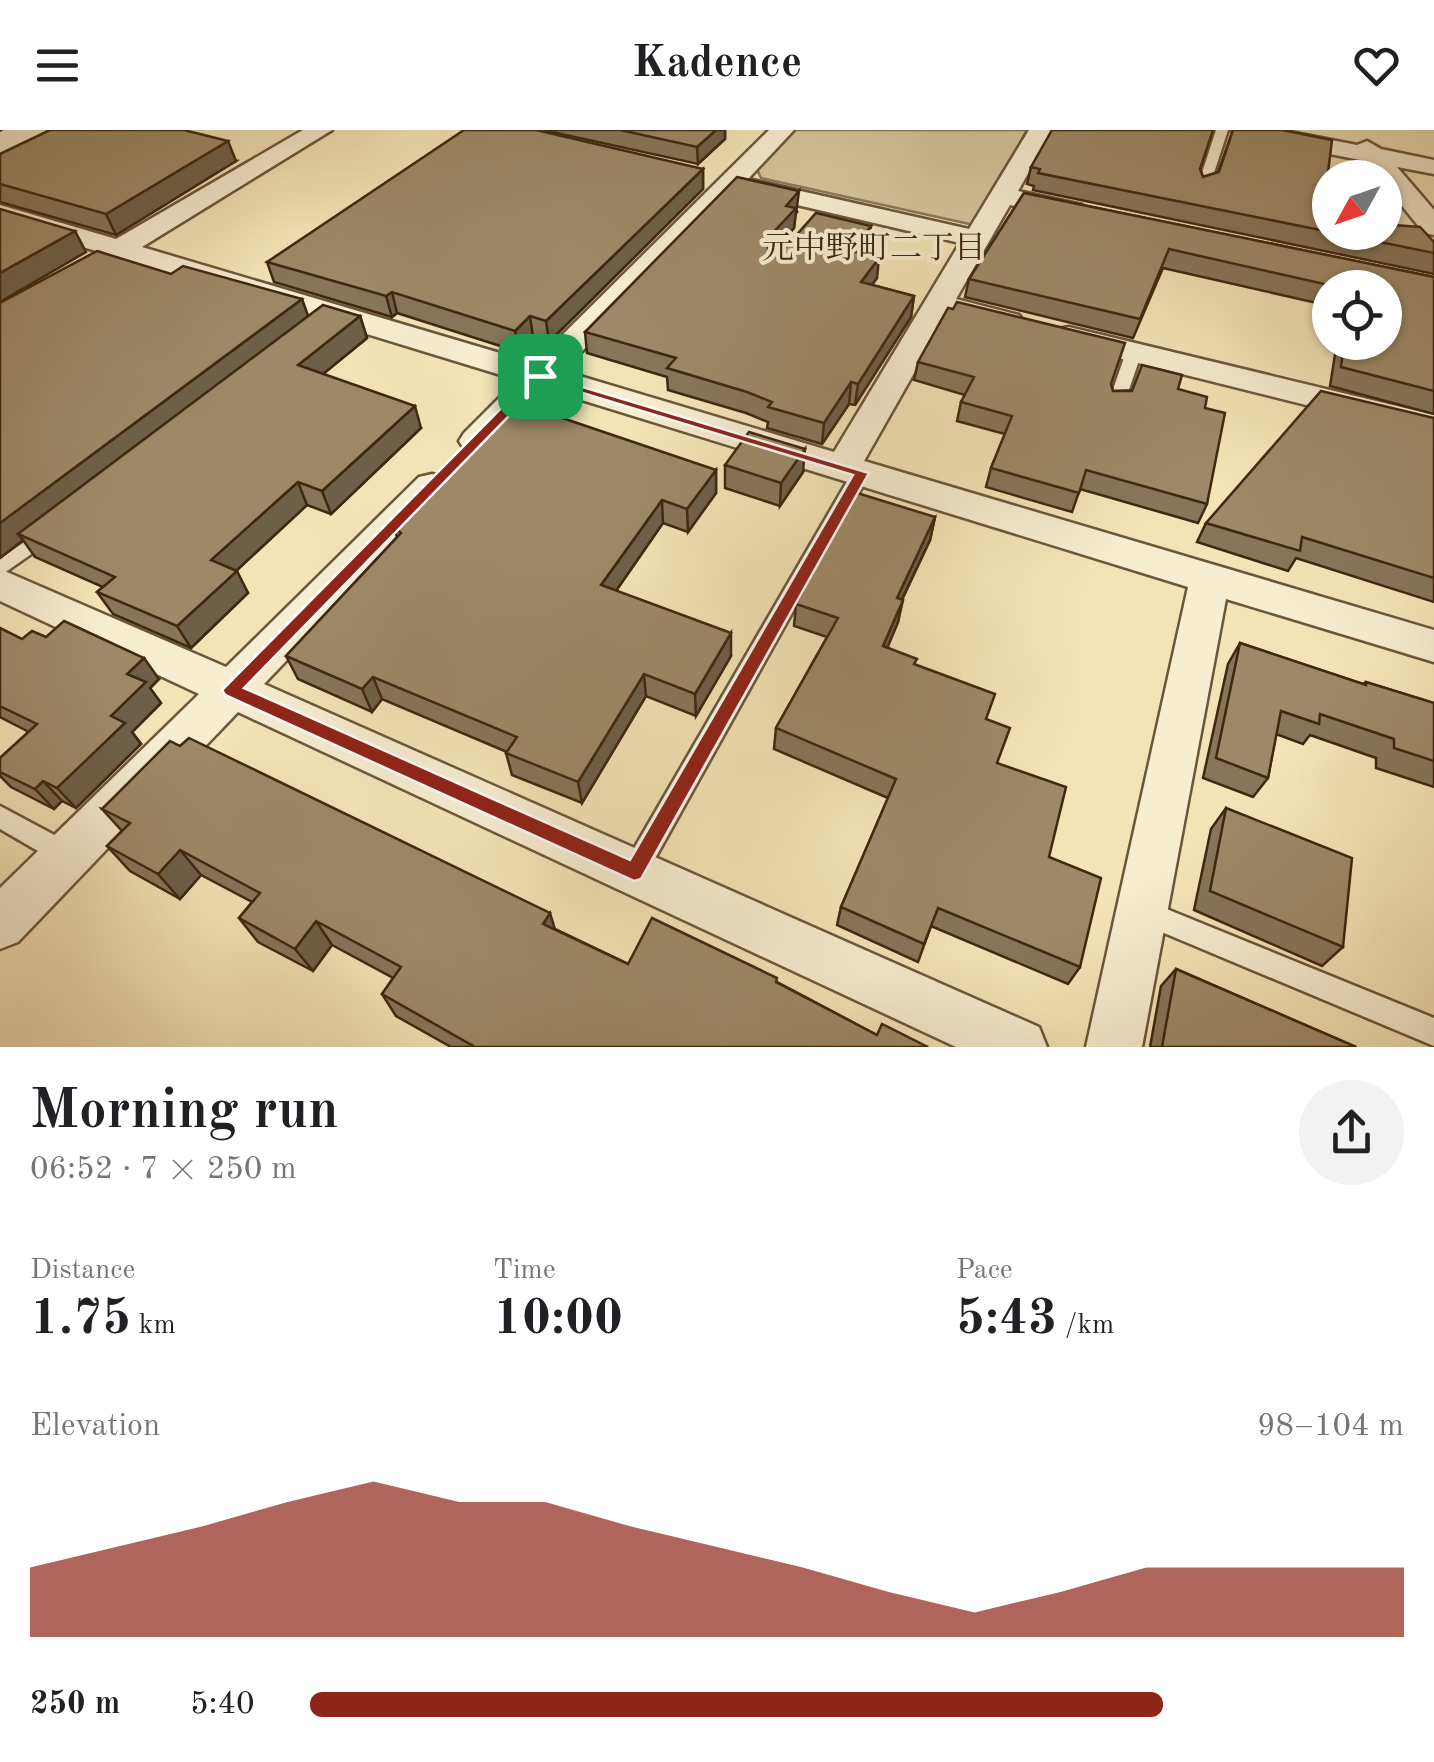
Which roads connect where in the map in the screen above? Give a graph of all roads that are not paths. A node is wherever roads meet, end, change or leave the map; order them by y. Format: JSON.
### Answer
{"nodes":[{"id":1,"x":30,"y":130,"type":"edge"},
{"id":2,"x":320,"y":130,"type":"edge"},
{"id":3,"x":782,"y":130,"type":"edge"},
{"id":4,"x":1042,"y":130,"type":"edge"},
{"id":5,"x":1222,"y":130,"type":"edge"},
{"id":6,"x":1242,"y":130,"type":"edge"},
{"id":7,"x":1352,"y":130,"type":"edge"},
{"id":8,"x":0,"y":144,"type":"edge"},
{"id":9,"x":1371,"y":153,"type":"junction"},
{"id":10,"x":1434,"y":168,"type":"edge"},
{"id":11,"x":712,"y":179,"type":"junction"},
{"id":12,"x":1204,"y":188,"type":"edge"},
{"id":13,"x":1002,"y":196,"type":"junction"},
{"id":14,"x":0,"y":213,"type":"edge"},
{"id":15,"x":1096,"y":216,"type":"edge"},
{"id":16,"x":1434,"y":227,"type":"edge"},
{"id":17,"x":977,"y":238,"type":"junction"},
{"id":18,"x":119,"y":249,"type":"junction"},
{"id":19,"x":85,"y":269,"type":"edge"},
{"id":20,"x":939,"y":304,"type":"junction"},
{"id":21,"x":1134,"y":352,"type":"junction"},
{"id":22,"x":540,"y":376,"type":"junction"},
{"id":23,"x":1116,"y":404,"type":"edge"},
{"id":24,"x":1434,"y":426,"type":"edge"},
{"id":25,"x":852,"y":470,"type":"junction"},
{"id":26,"x":63,"y":520,"type":"edge"},
{"id":27,"x":0,"y":569,"type":"edge"},
{"id":28,"x":1210,"y":579,"type":"junction"},
{"id":29,"x":0,"y":584,"type":"edge"},
{"id":30,"x":1434,"y":646,"type":"edge"},
{"id":31,"x":231,"y":690,"type":"junction"},
{"id":32,"x":0,"y":817,"type":"edge"},
{"id":33,"x":68,"y":855,"type":"junction"},
{"id":34,"x":634,"y":872,"type":"junction"},
{"id":35,"x":1142,"y":911,"type":"junction"},
{"id":36,"x":0,"y":924,"type":"edge"},
{"id":37,"x":1434,"y":1032,"type":"edge"},
{"id":38,"x":1020,"y":1047,"type":"edge"},
{"id":39,"x":1114,"y":1047,"type":"edge"}],
"edges":[{"from":1,"to":8,"type":"street"},
{"from":2,"to":18,"type":"street"},
{"from":3,"to":11,"type":"street"},
{"from":4,"to":13,"type":"street"},
{"from":5,"to":12,"type":"lane"},
{"from":6,"to":9,"type":"street"},
{"from":7,"to":9,"type":"street"},
{"from":9,"to":10,"type":"street"},
{"from":9,"to":16,"type":"street"},
{"from":11,"to":17,"type":"street"},
{"from":11,"to":22,"type":"street"},
{"from":13,"to":15,"type":"street"},
{"from":13,"to":17,"type":"street"},
{"from":14,"to":18,"type":"street"},
{"from":17,"to":20,"type":"street"},
{"from":18,"to":19,"type":"street"},
{"from":18,"to":22,"type":"street"},
{"from":20,"to":21,"type":"street"},
{"from":20,"to":25,"type":"street"},
{"from":21,"to":23,"type":"lane"},
{"from":21,"to":24,"type":"street"},
{"from":22,"to":25,"type":"street"},
{"from":22,"to":31,"type":"street"},
{"from":25,"to":28,"type":"street"},
{"from":25,"to":34,"type":"lane"},
{"from":26,"to":27,"type":"lane"},
{"from":28,"to":30,"type":"street"},
{"from":28,"to":35,"type":"street"},
{"from":29,"to":31,"type":"street"},
{"from":31,"to":33,"type":"street"},
{"from":31,"to":34,"type":"street"},
{"from":32,"to":33,"type":"lane"},
{"from":33,"to":36,"type":"street"},
{"from":34,"to":38,"type":"street"},
{"from":35,"to":37,"type":"lane"},
{"from":35,"to":39,"type":"street"}]}
